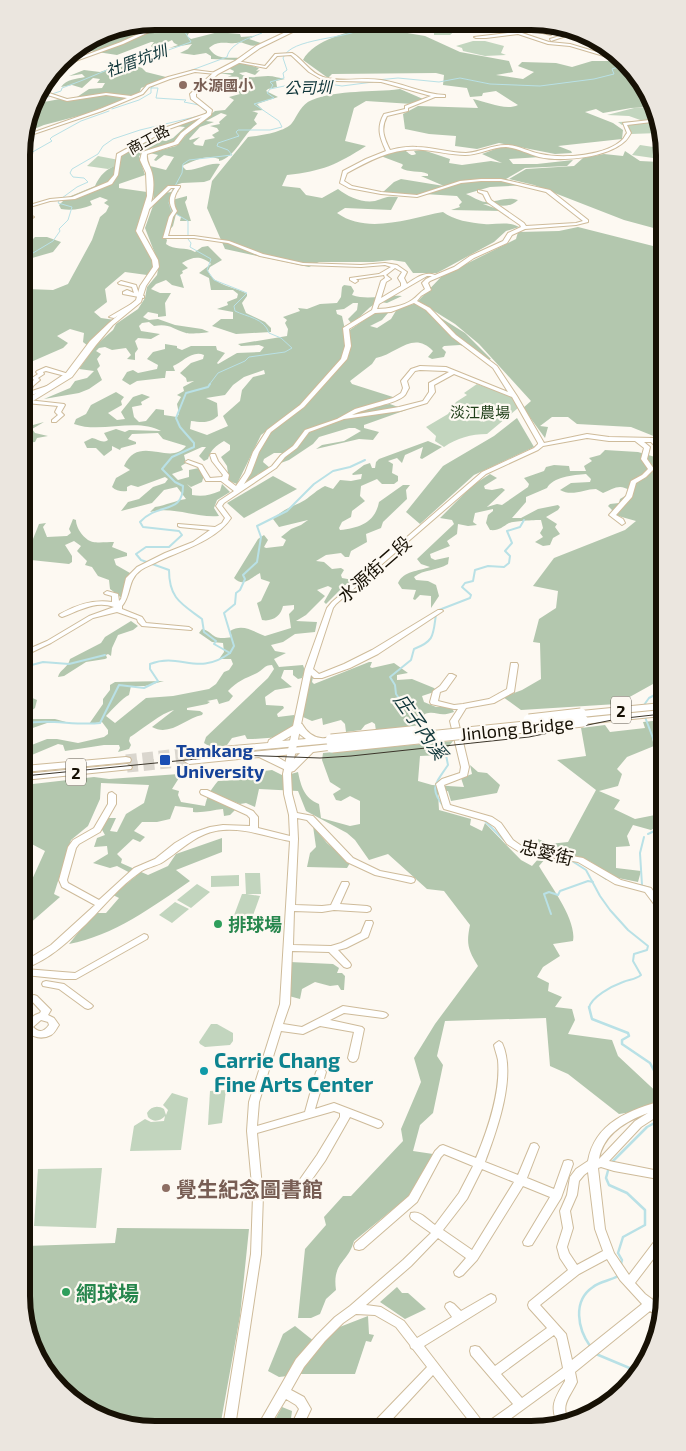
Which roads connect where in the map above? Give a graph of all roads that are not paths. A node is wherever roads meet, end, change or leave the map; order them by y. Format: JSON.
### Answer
{"nodes":[{"id":1,"x":149,"y":30,"type":"edge"},
{"id":2,"x":294,"y":30,"type":"edge"},
{"id":3,"x":533,"y":30,"type":"joint"},
{"id":4,"x":520,"y":34,"type":"junction"},
{"id":5,"x":550,"y":34,"type":"dead end"},
{"id":6,"x":476,"y":36,"type":"dead end"},
{"id":7,"x":566,"y":36,"type":"edge"},
{"id":8,"x":561,"y":38,"type":"junction"},
{"id":9,"x":570,"y":40,"type":"dead end"},
{"id":10,"x":546,"y":42,"type":"junction"},
{"id":11,"x":603,"y":53,"type":"edge"},
{"id":12,"x":599,"y":54,"type":"junction"},
{"id":13,"x":607,"y":56,"type":"edge"},
{"id":14,"x":73,"y":61,"type":"edge"},
{"id":15,"x":236,"y":62,"type":"junction"},
{"id":16,"x":216,"y":73,"type":"junction"},
{"id":17,"x":47,"y":93,"type":"edge"},
{"id":18,"x":444,"y":96,"type":"dead end"},
{"id":19,"x":131,"y":97,"type":"junction"},
{"id":20,"x":433,"y":97,"type":"junction"},
{"id":21,"x":209,"y":114,"type":"junction"},
{"id":22,"x":651,"y":121,"type":"edge"},
{"id":23,"x":32,"y":134,"type":"edge"},
{"id":24,"x":388,"y":152,"type":"junction"},
{"id":25,"x":480,"y":191,"type":"dead end"},
{"id":26,"x":30,"y":207,"type":"edge"},
{"id":27,"x":148,"y":208,"type":"junction"},
{"id":28,"x":524,"y":228,"type":"junction"},
{"id":29,"x":395,"y":266,"type":"junction"},
{"id":30,"x":440,"y":275,"type":"junction"},
{"id":31,"x":386,"y":276,"type":"dead end"},
{"id":32,"x":355,"y":281,"type":"dead end"},
{"id":33,"x":121,"y":283,"type":"dead end"},
{"id":34,"x":404,"y":287,"type":"junction"},
{"id":35,"x":139,"y":296,"type":"junction"},
{"id":36,"x":123,"y":299,"type":"dead end"},
{"id":37,"x":414,"y":301,"type":"junction"},
{"id":38,"x":377,"y":303,"type":"junction"},
{"id":39,"x":137,"y":304,"type":"junction"},
{"id":40,"x":374,"y":311,"type":"junction"},
{"id":41,"x":112,"y":317,"type":"dead end"},
{"id":42,"x":452,"y":373,"type":"junction"},
{"id":43,"x":69,"y":375,"type":"junction"},
{"id":44,"x":30,"y":386,"type":"edge"},
{"id":45,"x":55,"y":386,"type":"junction"},
{"id":46,"x":30,"y":391,"type":"edge"},
{"id":47,"x":514,"y":396,"type":"junction"},
{"id":48,"x":30,"y":400,"type":"edge"},
{"id":49,"x":30,"y":403,"type":"edge"},
{"id":50,"x":339,"y":420,"type":"junction"},
{"id":51,"x":54,"y":421,"type":"dead end"},
{"id":52,"x":640,"y":440,"type":"junction"},
{"id":53,"x":656,"y":443,"type":"edge"},
{"id":54,"x":541,"y":445,"type":"junction"},
{"id":55,"x":213,"y":455,"type":"dead end"},
{"id":56,"x":188,"y":462,"type":"dead end"},
{"id":57,"x":225,"y":480,"type":"junction"},
{"id":58,"x":237,"y":490,"type":"junction"},
{"id":59,"x":622,"y":523,"type":"dead end"},
{"id":60,"x":180,"y":525,"type":"dead end"},
{"id":61,"x":214,"y":529,"type":"junction"},
{"id":62,"x":107,"y":593,"type":"dead end"},
{"id":63,"x":117,"y":606,"type":"junction"},
{"id":64,"x":440,"y":611,"type":"dead end"},
{"id":65,"x":62,"y":615,"type":"dead end"},
{"id":66,"x":189,"y":629,"type":"dead end"},
{"id":67,"x":30,"y":651,"type":"edge"},
{"id":68,"x":514,"y":665,"type":"dead end"},
{"id":69,"x":309,"y":669,"type":"junction"},
{"id":70,"x":452,"y":676,"type":"dead end"},
{"id":71,"x":463,"y":706,"type":"junction"},
{"id":72,"x":656,"y":707,"type":"edge"},
{"id":73,"x":656,"y":713,"type":"edge"},
{"id":74,"x":582,"y":717,"type":"junction"},
{"id":75,"x":298,"y":726,"type":"junction"},
{"id":76,"x":317,"y":740,"type":"junction"},
{"id":77,"x":331,"y":744,"type":"junction"},
{"id":78,"x":294,"y":747,"type":"junction"},
{"id":79,"x":310,"y":749,"type":"junction"},
{"id":80,"x":262,"y":750,"type":"junction"},
{"id":81,"x":188,"y":757,"type":"tunnel mouth"},
{"id":82,"x":30,"y":769,"type":"edge"},
{"id":83,"x":290,"y":769,"type":"junction"},
{"id":84,"x":30,"y":776,"type":"edge"},
{"id":85,"x":204,"y":792,"type":"dead end"},
{"id":86,"x":112,"y":796,"type":"dead end"},
{"id":87,"x":293,"y":815,"type":"junction"},
{"id":88,"x":254,"y":830,"type":"junction"},
{"id":89,"x":294,"y":839,"type":"junction"},
{"id":90,"x":410,"y":880,"type":"dead end"},
{"id":91,"x":345,"y":884,"type":"dead end"},
{"id":92,"x":656,"y":901,"type":"edge"},
{"id":93,"x":100,"y":904,"type":"junction"},
{"id":94,"x":334,"y":907,"type":"junction"},
{"id":95,"x":291,"y":908,"type":"junction"},
{"id":96,"x":367,"y":908,"type":"dead end"},
{"id":97,"x":369,"y":923,"type":"dead end"},
{"id":98,"x":144,"y":937,"type":"dead end"},
{"id":99,"x":289,"y":948,"type":"junction"},
{"id":100,"x":331,"y":949,"type":"junction"},
{"id":101,"x":30,"y":963,"type":"edge"},
{"id":102,"x":347,"y":965,"type":"dead end"},
{"id":103,"x":30,"y":973,"type":"edge"},
{"id":104,"x":46,"y":984,"type":"dead end"},
{"id":105,"x":34,"y":998,"type":"dead end"},
{"id":106,"x":88,"y":1006,"type":"dead end"},
{"id":107,"x":383,"y":1015,"type":"dead end"},
{"id":108,"x":43,"y":1016,"type":"dead end"},
{"id":109,"x":320,"y":1022,"type":"junction"},
{"id":110,"x":277,"y":1027,"type":"junction"},
{"id":111,"x":499,"y":1045,"type":"dead end"},
{"id":112,"x":353,"y":1058,"type":"dead end"},
{"id":113,"x":321,"y":1072,"type":"dead end"},
{"id":114,"x":656,"y":1107,"type":"edge"},
{"id":115,"x":344,"y":1111,"type":"junction"},
{"id":116,"x":656,"y":1112,"type":"edge"},
{"id":117,"x":309,"y":1114,"type":"junction"},
{"id":118,"x":378,"y":1124,"type":"dead end"},
{"id":119,"x":252,"y":1131,"type":"junction"},
{"id":120,"x":534,"y":1147,"type":"dead end"},
{"id":121,"x":597,"y":1163,"type":"junction"},
{"id":122,"x":480,"y":1164,"type":"junction"},
{"id":123,"x":568,"y":1164,"type":"dead end"},
{"id":124,"x":656,"y":1175,"type":"edge"},
{"id":125,"x":521,"y":1180,"type":"junction"},
{"id":126,"x":258,"y":1191,"type":"junction"},
{"id":127,"x":557,"y":1195,"type":"junction"},
{"id":128,"x":416,"y":1216,"type":"dead end"},
{"id":129,"x":438,"y":1232,"type":"junction"},
{"id":130,"x":528,"y":1242,"type":"dead end"},
{"id":131,"x":359,"y":1246,"type":"dead end"},
{"id":132,"x":656,"y":1248,"type":"edge"},
{"id":133,"x":609,"y":1253,"type":"junction"},
{"id":134,"x":473,"y":1257,"type":"junction"},
{"id":135,"x":575,"y":1271,"type":"junction"},
{"id":136,"x":459,"y":1272,"type":"dead end"},
{"id":137,"x":629,"y":1283,"type":"junction"},
{"id":138,"x":491,"y":1299,"type":"dead end"},
{"id":139,"x":656,"y":1306,"type":"edge"},
{"id":140,"x":450,"y":1307,"type":"dead end"},
{"id":141,"x":354,"y":1309,"type":"junction"},
{"id":142,"x":655,"y":1311,"type":"edge"},
{"id":143,"x":460,"y":1318,"type":"junction"},
{"id":144,"x":555,"y":1328,"type":"junction"},
{"id":145,"x":416,"y":1345,"type":"junction"},
{"id":146,"x":475,"y":1351,"type":"dead end"},
{"id":147,"x":433,"y":1368,"type":"junction"},
{"id":148,"x":570,"y":1369,"type":"junction"},
{"id":149,"x":495,"y":1372,"type":"junction"},
{"id":150,"x":283,"y":1391,"type":"junction"},
{"id":151,"x":520,"y":1404,"type":"junction"},
{"id":152,"x":560,"y":1418,"type":"edge"},
{"id":153,"x":230,"y":1421,"type":"edge"},
{"id":154,"x":266,"y":1421,"type":"edge"},
{"id":155,"x":299,"y":1421,"type":"edge"},
{"id":156,"x":383,"y":1421,"type":"edge"},
{"id":157,"x":476,"y":1421,"type":"edge"},
{"id":158,"x":499,"y":1421,"type":"edge"}],
"edges":[{"from":1,"to":14,"type":"street"},
{"from":2,"to":15,"type":"main road"},
{"from":3,"to":4,"type":"street"},
{"from":3,"to":5,"type":"street"},
{"from":4,"to":6,"type":"street"},
{"from":4,"to":10,"type":"street"},
{"from":7,"to":8,"type":"street"},
{"from":8,"to":9,"type":"street"},
{"from":8,"to":10,"type":"street"},
{"from":10,"to":12,"type":"street"},
{"from":11,"to":12,"type":"street"},
{"from":12,"to":13,"type":"street"},
{"from":15,"to":16,"type":"main road"},
{"from":15,"to":20,"type":"street"},
{"from":16,"to":19,"type":"street"},
{"from":16,"to":21,"type":"main road"},
{"from":17,"to":19,"type":"street"},
{"from":18,"to":20,"type":"street"},
{"from":19,"to":23,"type":"street"},
{"from":20,"to":24,"type":"street"},
{"from":21,"to":26,"type":"street","name":"商工路"},
{"from":21,"to":27,"type":"main road"},
{"from":22,"to":24,"type":"street"},
{"from":24,"to":28,"type":"street"},
{"from":25,"to":28,"type":"street"},
{"from":27,"to":29,"type":"street"},
{"from":27,"to":35,"type":"main road"},
{"from":28,"to":30,"type":"street"},
{"from":29,"to":32,"type":"street"},
{"from":29,"to":34,"type":"street"},
{"from":30,"to":34,"type":"street"},
{"from":30,"to":37,"type":"street"},
{"from":31,"to":38,"type":"street"},
{"from":33,"to":35,"type":"street"},
{"from":34,"to":38,"type":"street"},
{"from":35,"to":36,"type":"street"},
{"from":35,"to":39,"type":"main road"},
{"from":37,"to":40,"type":"street"},
{"from":37,"to":47,"type":"street"},
{"from":38,"to":40,"type":"street"},
{"from":39,"to":41,"type":"street"},
{"from":39,"to":43,"type":"main road"},
{"from":40,"to":58,"type":"street"},
{"from":42,"to":47,"type":"street"},
{"from":42,"to":50,"type":"street"},
{"from":42,"to":50,"type":"street"},
{"from":43,"to":44,"type":"street"},
{"from":43,"to":45,"type":"main road"},
{"from":45,"to":46,"type":"street"},
{"from":45,"to":48,"type":"main road"},
{"from":47,"to":54,"type":"street"},
{"from":49,"to":51,"type":"street"},
{"from":50,"to":58,"type":"street"},
{"from":52,"to":53,"type":"street","name":"水源街二段"},
{"from":52,"to":54,"type":"street","name":"水源街二段"},
{"from":52,"to":59,"type":"street"},
{"from":54,"to":69,"type":"street","name":"水源街二段"},
{"from":55,"to":57,"type":"street"},
{"from":56,"to":57,"type":"street"},
{"from":57,"to":58,"type":"street"},
{"from":58,"to":61,"type":"street"},
{"from":60,"to":61,"type":"street"},
{"from":61,"to":63,"type":"street"},
{"from":62,"to":63,"type":"street"},
{"from":63,"to":65,"type":"street"},
{"from":63,"to":66,"type":"street"},
{"from":63,"to":67,"type":"street"},
{"from":64,"to":69,"type":"street"},
{"from":68,"to":71,"type":"street"},
{"from":69,"to":75,"type":"street","name":"水源街二段"},
{"from":70,"to":71,"type":"street"},
{"from":71,"to":92,"type":"street","name":"忠愛街"},
{"from":72,"to":74,"type":"main road","number":"2"},
{"from":73,"to":74,"type":"main road","number":"2"},
{"from":74,"to":77,"type":"main road","name":"Jinlong Bridge","number":"2","bridge":true},
{"from":75,"to":76,"type":"main road"},
{"from":75,"to":78,"type":"street","name":"水源街二段"},
{"from":75,"to":80,"type":"main road"},
{"from":76,"to":77,"type":"main road","number":"2"},
{"from":76,"to":78,"type":"main road","number":"2"},
{"from":77,"to":79,"type":"main road","number":"2"},
{"from":78,"to":79,"type":"main road","number":"2"},
{"from":78,"to":80,"type":"main road","number":"2"},
{"from":78,"to":83,"type":"street","name":"水源街二段"},
{"from":79,"to":83,"type":"main road"},
{"from":80,"to":81,"type":"main road","number":"2"},
{"from":80,"to":83,"type":"main road"},
{"from":82,"to":84,"type":"main road","number":"2"},
{"from":83,"to":87,"type":"street","name":"水源街二段"},
{"from":85,"to":88,"type":"street"},
{"from":86,"to":93,"type":"street"},
{"from":87,"to":89,"type":"street","name":"水源街二段"},
{"from":87,"to":90,"type":"street"},
{"from":88,"to":89,"type":"street"},
{"from":88,"to":93,"type":"street"},
{"from":89,"to":95,"type":"street","name":"水源街二段"},
{"from":91,"to":94,"type":"street"},
{"from":93,"to":101,"type":"street"},
{"from":94,"to":95,"type":"street"},
{"from":94,"to":96,"type":"street"},
{"from":95,"to":99,"type":"street","name":"水源街二段"},
{"from":97,"to":100,"type":"street"},
{"from":98,"to":103,"type":"street"},
{"from":99,"to":100,"type":"street"},
{"from":99,"to":110,"type":"street","name":"水源街二段"},
{"from":100,"to":102,"type":"street"},
{"from":104,"to":106,"type":"street"},
{"from":105,"to":108,"type":"street"},
{"from":107,"to":109,"type":"street"},
{"from":109,"to":110,"type":"street"},
{"from":109,"to":112,"type":"street"},
{"from":110,"to":119,"type":"street","name":"水源街二段"},
{"from":111,"to":122,"type":"street"},
{"from":113,"to":117,"type":"street"},
{"from":114,"to":121,"type":"street"},
{"from":115,"to":117,"type":"street"},
{"from":115,"to":118,"type":"street"},
{"from":115,"to":126,"type":"street"},
{"from":116,"to":121,"type":"street"},
{"from":117,"to":119,"type":"street"},
{"from":119,"to":126,"type":"street","name":"水源街二段"},
{"from":120,"to":125,"type":"street"},
{"from":121,"to":124,"type":"street"},
{"from":121,"to":133,"type":"street"},
{"from":121,"to":135,"type":"street"},
{"from":122,"to":125,"type":"street"},
{"from":122,"to":129,"type":"street"},
{"from":122,"to":131,"type":"street"},
{"from":123,"to":127,"type":"street"},
{"from":125,"to":127,"type":"street"},
{"from":125,"to":134,"type":"street"},
{"from":126,"to":153,"type":"street","name":"水源街二段"},
{"from":127,"to":130,"type":"street"},
{"from":128,"to":129,"type":"street"},
{"from":129,"to":134,"type":"street"},
{"from":129,"to":141,"type":"street"},
{"from":132,"to":137,"type":"street"},
{"from":133,"to":135,"type":"street"},
{"from":133,"to":137,"type":"street"},
{"from":134,"to":136,"type":"street"},
{"from":135,"to":144,"type":"street"},
{"from":137,"to":139,"type":"street"},
{"from":138,"to":143,"type":"street"},
{"from":140,"to":143,"type":"street"},
{"from":141,"to":145,"type":"street"},
{"from":141,"to":150,"type":"street"},
{"from":142,"to":148,"type":"street"},
{"from":143,"to":145,"type":"street"},
{"from":144,"to":148,"type":"street"},
{"from":144,"to":149,"type":"street"},
{"from":145,"to":147,"type":"street"},
{"from":146,"to":149,"type":"street"},
{"from":147,"to":156,"type":"street"},
{"from":147,"to":157,"type":"street"},
{"from":148,"to":151,"type":"street"},
{"from":148,"to":152,"type":"street"},
{"from":149,"to":151,"type":"street"},
{"from":150,"to":154,"type":"street"},
{"from":150,"to":155,"type":"street"},
{"from":151,"to":158,"type":"street"}]}
